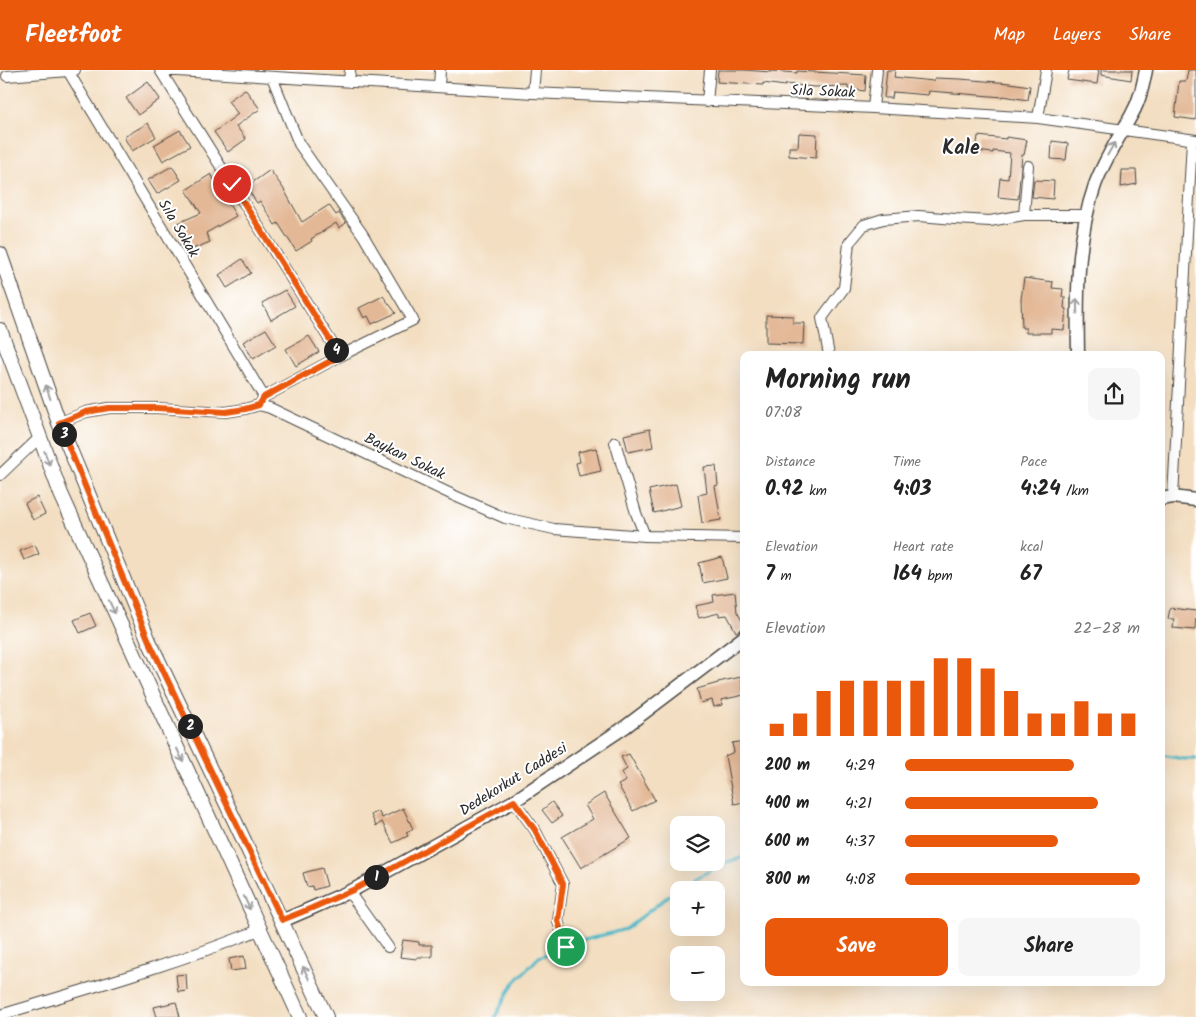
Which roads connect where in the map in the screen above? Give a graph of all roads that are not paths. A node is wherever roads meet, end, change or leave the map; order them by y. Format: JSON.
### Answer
{"nodes":[{"id":1,"x":72,"y":70,"type":"edge"},
{"id":2,"x":161,"y":70,"type":"edge"},
{"id":3,"x":350,"y":70,"type":"edge"},
{"id":4,"x":440,"y":70,"type":"edge"},
{"id":5,"x":535,"y":70,"type":"edge"},
{"id":6,"x":710,"y":70,"type":"edge"},
{"id":7,"x":877,"y":70,"type":"edge"},
{"id":8,"x":1046,"y":70,"type":"edge"},
{"id":9,"x":1146,"y":70,"type":"edge"},
{"id":10,"x":253,"y":73,"type":"edge"},
{"id":11,"x":7,"y":76,"type":"dead end"},
{"id":12,"x":272,"y":77,"type":"junction"},
{"id":13,"x":349,"y":82,"type":"junction"},
{"id":14,"x":438,"y":87,"type":"junction"},
{"id":15,"x":533,"y":93,"type":"junction"},
{"id":16,"x":707,"y":102,"type":"junction"},
{"id":17,"x":873,"y":108,"type":"junction"},
{"id":18,"x":1038,"y":118,"type":"junction"},
{"id":19,"x":1123,"y":130,"type":"junction"},
{"id":20,"x":1194,"y":140,"type":"edge"},
{"id":21,"x":1028,"y":166,"type":"dead end"},
{"id":22,"x":1024,"y":215,"type":"junction"},
{"id":23,"x":1087,"y":215,"type":"junction"},
{"id":24,"x":0,"y":254,"type":"edge"},
{"id":25,"x":0,"y":330,"type":"edge"},
{"id":26,"x":828,"y":351,"type":"edge"},
{"id":27,"x":1078,"y":351,"type":"edge"},
{"id":28,"x":340,"y":356,"type":"junction"},
{"id":29,"x":261,"y":401,"type":"junction"},
{"id":30,"x":59,"y":423,"type":"junction"},
{"id":31,"x":40,"y":437,"type":"junction"},
{"id":32,"x":615,"y":442,"type":"dead end"},
{"id":33,"x":0,"y":475,"type":"edge"},
{"id":34,"x":1167,"y":498,"type":"edge"},
{"id":35,"x":1196,"y":500,"type":"edge"},
{"id":36,"x":646,"y":536,"type":"junction"},
{"id":37,"x":740,"y":538,"type":"edge"},
{"id":38,"x":740,"y":640,"type":"edge"},
{"id":39,"x":514,"y":801,"type":"junction"},
{"id":40,"x":349,"y":892,"type":"junction"},
{"id":41,"x":282,"y":920,"type":"junction"},
{"id":42,"x":260,"y":930,"type":"junction"},
{"id":43,"x":388,"y":947,"type":"dead end"},
{"id":44,"x":566,"y":947,"type":"dead end"},
{"id":45,"x":0,"y":1015,"type":"edge"},
{"id":46,"x":300,"y":1017,"type":"edge"},
{"id":47,"x":326,"y":1017,"type":"edge"}],
"edges":[{"from":1,"to":11,"type":"street"},
{"from":1,"to":29,"type":"street","name":"Sıla Sokak"},
{"from":2,"to":10,"type":"street","name":"Sıla Sokak"},
{"from":2,"to":28,"type":"street"},
{"from":3,"to":13,"type":"street"},
{"from":4,"to":14,"type":"street"},
{"from":5,"to":15,"type":"street"},
{"from":6,"to":16,"type":"street"},
{"from":7,"to":17,"type":"street"},
{"from":8,"to":18,"type":"street"},
{"from":9,"to":19,"type":"street"},
{"from":10,"to":12,"type":"street","name":"Sıla Sokak"},
{"from":12,"to":13,"type":"street","name":"Sıla Sokak"},
{"from":12,"to":28,"type":"street"},
{"from":13,"to":14,"type":"street","name":"Sıla Sokak"},
{"from":14,"to":15,"type":"street","name":"Sıla Sokak"},
{"from":15,"to":16,"type":"street","name":"Sıla Sokak"},
{"from":16,"to":17,"type":"street","name":"Sıla Sokak"},
{"from":17,"to":18,"type":"street","name":"Sıla Sokak"},
{"from":18,"to":19,"type":"street","name":"Sıla Sokak"},
{"from":19,"to":20,"type":"street","name":"Sıla Sokak"},
{"from":23,"to":19,"type":"street","one_way":true},
{"from":20,"to":34,"type":"street"},
{"from":21,"to":22,"type":"street"},
{"from":22,"to":23,"type":"street"},
{"from":22,"to":26,"type":"street"},
{"from":27,"to":23,"type":"street","one_way":true},
{"from":30,"to":24,"type":"main road","one_way":true},
{"from":25,"to":31,"type":"main road"},
{"from":28,"to":29,"type":"street"},
{"from":29,"to":30,"type":"street"},
{"from":29,"to":36,"type":"street","name":"Baykan Sokak"},
{"from":30,"to":41,"type":"main road"},
{"from":31,"to":33,"type":"street"},
{"from":31,"to":42,"type":"main road","one_way":true},
{"from":32,"to":36,"type":"street"},
{"from":34,"to":35,"type":"street"},
{"from":36,"to":37,"type":"street","name":"Baykan Sokak"},
{"from":38,"to":39,"type":"street","name":"Dedekorkut Caddesi"},
{"from":39,"to":40,"type":"street","name":"Dedekorkut Caddesi"},
{"from":39,"to":44,"type":"street"},
{"from":40,"to":41,"type":"street","name":"Dedekorkut Caddesi"},
{"from":40,"to":43,"type":"street"},
{"from":47,"to":41,"type":"main road","one_way":true},
{"from":42,"to":45,"type":"street"},
{"from":42,"to":46,"type":"main road"}]}
